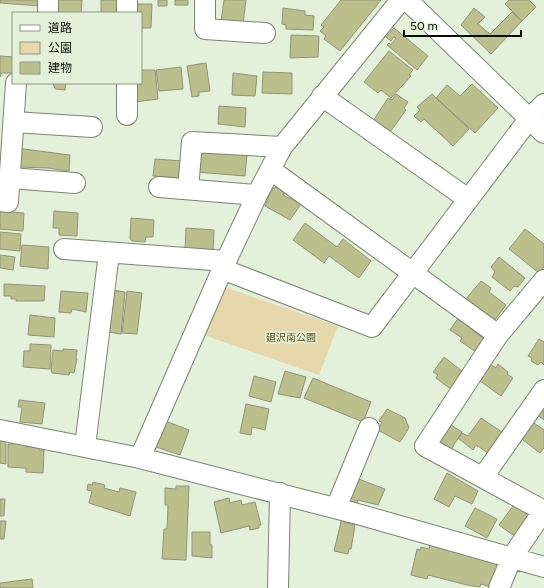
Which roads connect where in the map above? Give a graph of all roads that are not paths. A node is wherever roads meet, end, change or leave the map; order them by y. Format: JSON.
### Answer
{"nodes":[{"id":1,"x":48,"y":0,"type":"edge"},
{"id":2,"x":127,"y":0,"type":"edge"},
{"id":3,"x":205,"y":0,"type":"edge"},
{"id":4,"x":402,"y":0,"type":"edge"},
{"id":5,"x":407,"y":0,"type":"edge"},
{"id":6,"x":48,"y":12,"type":"edge"},
{"id":7,"x":127,"y":12,"type":"edge"},
{"id":8,"x":265,"y":33,"type":"dead end"},
{"id":9,"x":16,"y":84,"type":"edge"},
{"id":10,"x":127,"y":84,"type":"edge"},
{"id":11,"x":322,"y":96,"type":"junction"},
{"id":12,"x":544,"y":104,"type":"edge"},
{"id":13,"x":126,"y":115,"type":"dead end"},
{"id":14,"x":530,"y":119,"type":"junction"},
{"id":15,"x":14,"y":122,"type":"junction"},
{"id":16,"x":92,"y":127,"type":"dead end"},
{"id":17,"x":544,"y":133,"type":"edge"},
{"id":18,"x":282,"y":147,"type":"junction"},
{"id":19,"x":271,"y":170,"type":"junction"},
{"id":20,"x":10,"y":178,"type":"junction"},
{"id":21,"x":76,"y":183,"type":"dead end"},
{"id":22,"x":159,"y":187,"type":"dead end"},
{"id":23,"x":188,"y":189,"type":"junction"},
{"id":24,"x":257,"y":194,"type":"junction"},
{"id":25,"x":468,"y":199,"type":"junction"},
{"id":26,"x":0,"y":201,"type":"edge"},
{"id":27,"x":64,"y":249,"type":"dead end"},
{"id":28,"x":109,"y":253,"type":"junction"},
{"id":29,"x":224,"y":265,"type":"junction"},
{"id":30,"x":414,"y":273,"type":"junction"},
{"id":31,"x":544,"y":280,"type":"edge"},
{"id":32,"x":498,"y":335,"type":"junction"},
{"id":33,"x":544,"y":390,"type":"edge"},
{"id":34,"x":369,"y":428,"type":"dead end"},
{"id":35,"x":0,"y":430,"type":"edge"},
{"id":36,"x":85,"y":446,"type":"junction"},
{"id":37,"x":140,"y":458,"type":"junction"},
{"id":38,"x":483,"y":477,"type":"junction"},
{"id":39,"x":280,"y":493,"type":"junction"},
{"id":40,"x":336,"y":508,"type":"junction"},
{"id":41,"x":544,"y":511,"type":"edge"},
{"id":42,"x":512,"y":557,"type":"junction"},
{"id":43,"x":544,"y":567,"type":"edge"},
{"id":44,"x":278,"y":588,"type":"edge"},
{"id":45,"x":499,"y":588,"type":"edge"}],
"edges":[{"from":1,"to":6,"type":"street"},
{"from":2,"to":7,"type":"street"},
{"from":3,"to":8,"type":"street"},
{"from":4,"to":11,"type":"street"},
{"from":5,"to":14,"type":"street"},
{"from":9,"to":15,"type":"street"},
{"from":10,"to":13,"type":"street"},
{"from":11,"to":18,"type":"street"},
{"from":11,"to":25,"type":"street"},
{"from":12,"to":14,"type":"street"},
{"from":14,"to":17,"type":"street"},
{"from":14,"to":25,"type":"street"},
{"from":15,"to":16,"type":"street"},
{"from":15,"to":20,"type":"street"},
{"from":18,"to":19,"type":"street"},
{"from":18,"to":23,"type":"street"},
{"from":19,"to":24,"type":"street"},
{"from":19,"to":30,"type":"street"},
{"from":20,"to":21,"type":"street"},
{"from":20,"to":26,"type":"street"},
{"from":22,"to":23,"type":"street"},
{"from":23,"to":24,"type":"street"},
{"from":24,"to":29,"type":"street"},
{"from":25,"to":30,"type":"street"},
{"from":27,"to":28,"type":"street"},
{"from":28,"to":29,"type":"street"},
{"from":28,"to":36,"type":"street"},
{"from":29,"to":30,"type":"street"},
{"from":29,"to":37,"type":"street"},
{"from":30,"to":32,"type":"street"},
{"from":31,"to":32,"type":"street"},
{"from":32,"to":38,"type":"street"},
{"from":33,"to":38,"type":"street"},
{"from":34,"to":40,"type":"street"},
{"from":35,"to":36,"type":"street"},
{"from":36,"to":37,"type":"street"},
{"from":37,"to":39,"type":"street"},
{"from":38,"to":41,"type":"street"},
{"from":39,"to":40,"type":"street"},
{"from":39,"to":44,"type":"street"},
{"from":40,"to":42,"type":"street"},
{"from":41,"to":42,"type":"street"},
{"from":42,"to":43,"type":"street"},
{"from":42,"to":45,"type":"street"}]}
